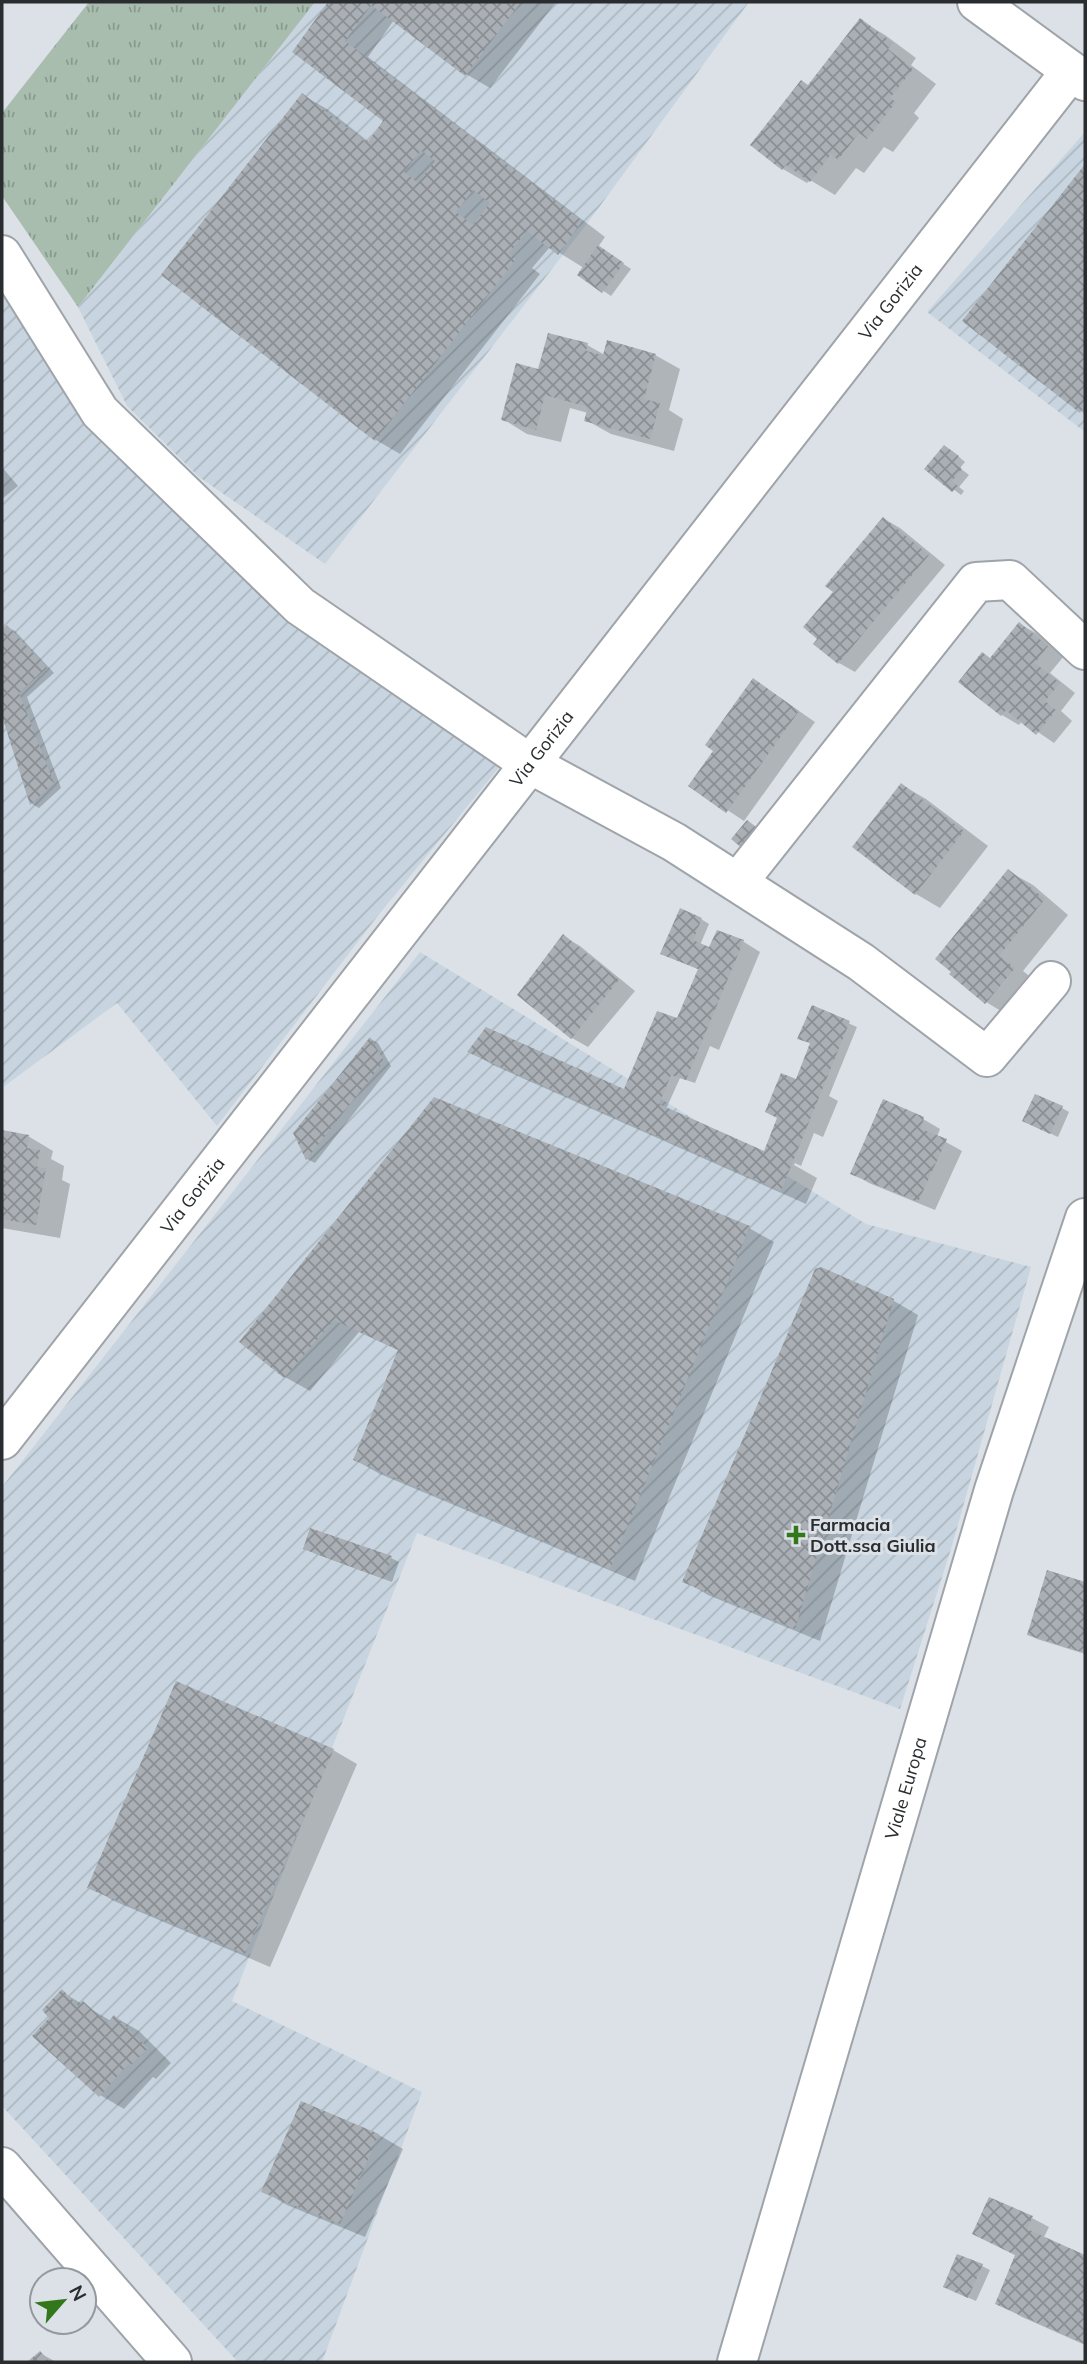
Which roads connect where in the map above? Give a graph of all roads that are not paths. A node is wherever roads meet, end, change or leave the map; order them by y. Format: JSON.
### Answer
{"nodes":[{"id":1,"x":977,"y":2,"type":"edge"},
{"id":2,"x":1078,"y":76,"type":"edge"},
{"id":3,"x":2,"y":255,"type":"edge"},
{"id":4,"x":1085,"y":650,"type":"edge"},
{"id":5,"x":530,"y":764,"type":"junction"},
{"id":6,"x":738,"y":882,"type":"junction"},
{"id":7,"x":1051,"y":981,"type":"dead end"},
{"id":8,"x":1085,"y":1218,"type":"edge"},
{"id":9,"x":2,"y":1440,"type":"edge"},
{"id":10,"x":2,"y":2166,"type":"edge"},
{"id":11,"x":172,"y":2362,"type":"edge"},
{"id":12,"x":737,"y":2362,"type":"edge"}],
"edges":[{"from":1,"to":2,"type":"street"},
{"from":2,"to":5,"type":"street","name":"Via Gorizia"},
{"from":3,"to":5,"type":"street"},
{"from":4,"to":6,"type":"street"},
{"from":5,"to":6,"type":"street"},
{"from":5,"to":9,"type":"street","name":"Via Gorizia"},
{"from":6,"to":7,"type":"street"},
{"from":8,"to":12,"type":"street","name":"Viale Europa"},
{"from":10,"to":11,"type":"street"}]}
